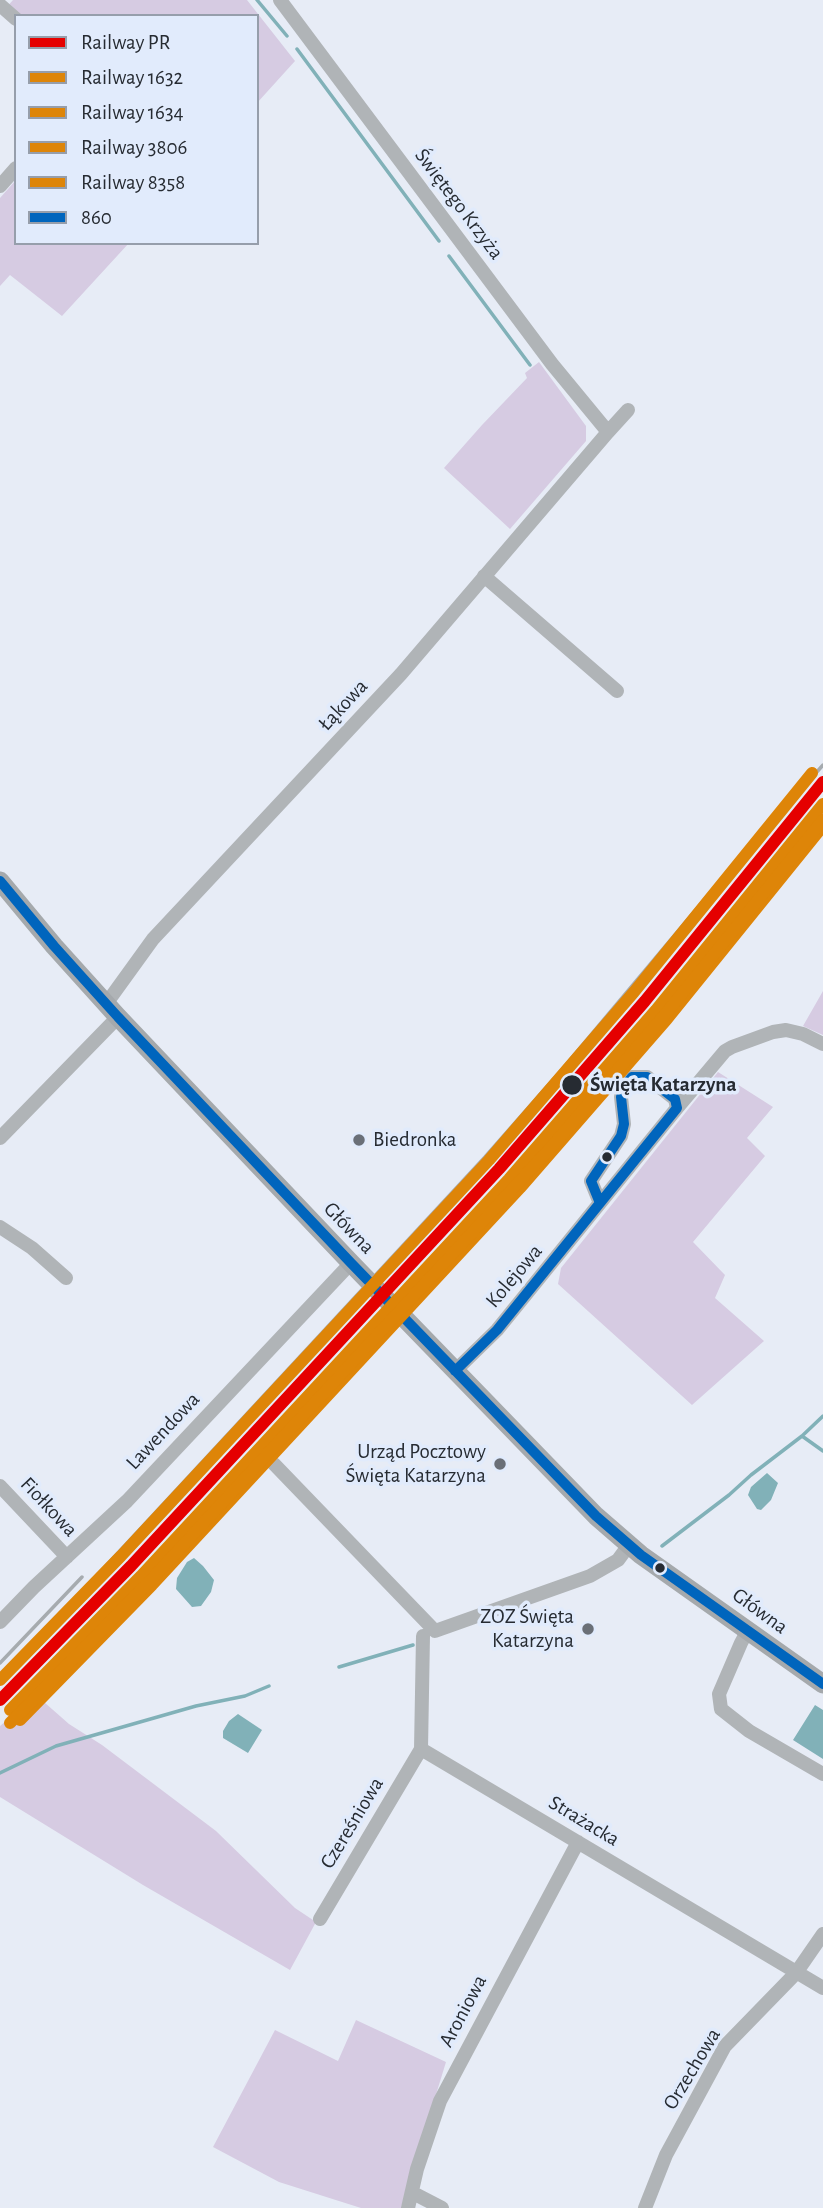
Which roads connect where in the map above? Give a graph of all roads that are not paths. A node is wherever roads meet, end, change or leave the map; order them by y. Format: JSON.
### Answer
{"nodes":[{"id":1,"x":279,"y":0,"type":"edge"},
{"id":2,"x":0,"y":5,"type":"edge"},
{"id":3,"x":14,"y":17,"type":"edge"},
{"id":4,"x":14,"y":170,"type":"edge"},
{"id":5,"x":0,"y":186,"type":"edge"},
{"id":6,"x":628,"y":410,"type":"dead end"},
{"id":7,"x":608,"y":432,"type":"junction"},
{"id":8,"x":484,"y":576,"type":"junction"},
{"id":9,"x":617,"y":691,"type":"dead end"},
{"id":10,"x":0,"y":881,"type":"edge"},
{"id":11,"x":112,"y":1011,"type":"junction"},
{"id":12,"x":823,"y":1044,"type":"edge"},
{"id":13,"x":677,"y":1108,"type":"junction"},
{"id":14,"x":0,"y":1138,"type":"edge"},
{"id":15,"x":600,"y":1203,"type":"junction"},
{"id":16,"x":0,"y":1227,"type":"edge"},
{"id":17,"x":351,"y":1263,"type":"junction"},
{"id":18,"x":66,"y":1278,"type":"dead end"},
{"id":19,"x":455,"y":1371,"type":"junction"},
{"id":20,"x":274,"y":1464,"type":"dead end"},
{"id":21,"x":0,"y":1486,"type":"edge"},
{"id":22,"x":628,"y":1545,"type":"junction"},
{"id":23,"x":66,"y":1557,"type":"junction"},
{"id":24,"x":0,"y":1622,"type":"edge"},
{"id":25,"x":748,"y":1630,"type":"junction"},
{"id":26,"x":423,"y":1636,"type":"dead end"},
{"id":27,"x":819,"y":1675,"type":"edge"},
{"id":28,"x":421,"y":1749,"type":"junction"},
{"id":29,"x":823,"y":1774,"type":"edge"},
{"id":30,"x":578,"y":1842,"type":"junction"},
{"id":31,"x":320,"y":1919,"type":"dead end"},
{"id":32,"x":823,"y":1934,"type":"edge"},
{"id":33,"x":796,"y":1973,"type":"junction"},
{"id":34,"x":823,"y":1988,"type":"edge"},
{"id":35,"x":413,"y":2193,"type":"junction"},
{"id":36,"x":408,"y":2208,"type":"edge"},
{"id":37,"x":442,"y":2208,"type":"edge"},
{"id":38,"x":645,"y":2208,"type":"edge"}],
"edges":[{"from":1,"to":7,"type":"street","name":"Świętego Krzyża"},
{"from":2,"to":3,"type":"street"},
{"from":4,"to":5,"type":"street"},
{"from":6,"to":7,"type":"street","name":"Łąkowa"},
{"from":7,"to":8,"type":"street","name":"Łąkowa"},
{"from":8,"to":9,"type":"street"},
{"from":8,"to":11,"type":"street","name":"Łąkowa"},
{"from":10,"to":11,"type":"street","name":"Główna"},
{"from":11,"to":14,"type":"street","name":"Łąkowa"},
{"from":11,"to":17,"type":"street","name":"Główna"},
{"from":12,"to":13,"type":"street","name":"Kolejowa"},
{"from":13,"to":15,"type":"street","name":"Kolejowa"},
{"from":13,"to":15,"type":"street"},
{"from":15,"to":19,"type":"street","name":"Kolejowa"},
{"from":16,"to":18,"type":"street"},
{"from":17,"to":19,"type":"street","name":"Główna"},
{"from":17,"to":23,"type":"street","name":"Lawendowa"},
{"from":19,"to":22,"type":"street","name":"Główna"},
{"from":20,"to":22,"type":"street"},
{"from":21,"to":23,"type":"street","name":"Fiołkowa"},
{"from":22,"to":25,"type":"street","name":"Główna"},
{"from":23,"to":24,"type":"street","name":"Lawendowa"},
{"from":25,"to":27,"type":"street","name":"Główna"},
{"from":25,"to":29,"type":"street"},
{"from":26,"to":28,"type":"street"},
{"from":28,"to":30,"type":"street","name":"Strażacka"},
{"from":28,"to":31,"type":"street","name":"Czereśniowa"},
{"from":30,"to":33,"type":"street","name":"Strażacka"},
{"from":30,"to":35,"type":"street","name":"Aroniowa"},
{"from":32,"to":33,"type":"street","name":"Orzechowa"},
{"from":33,"to":34,"type":"street","name":"Strażacka"},
{"from":33,"to":38,"type":"street","name":"Orzechowa"},
{"from":35,"to":36,"type":"street","name":"Aroniowa"},
{"from":35,"to":37,"type":"street"}]}
